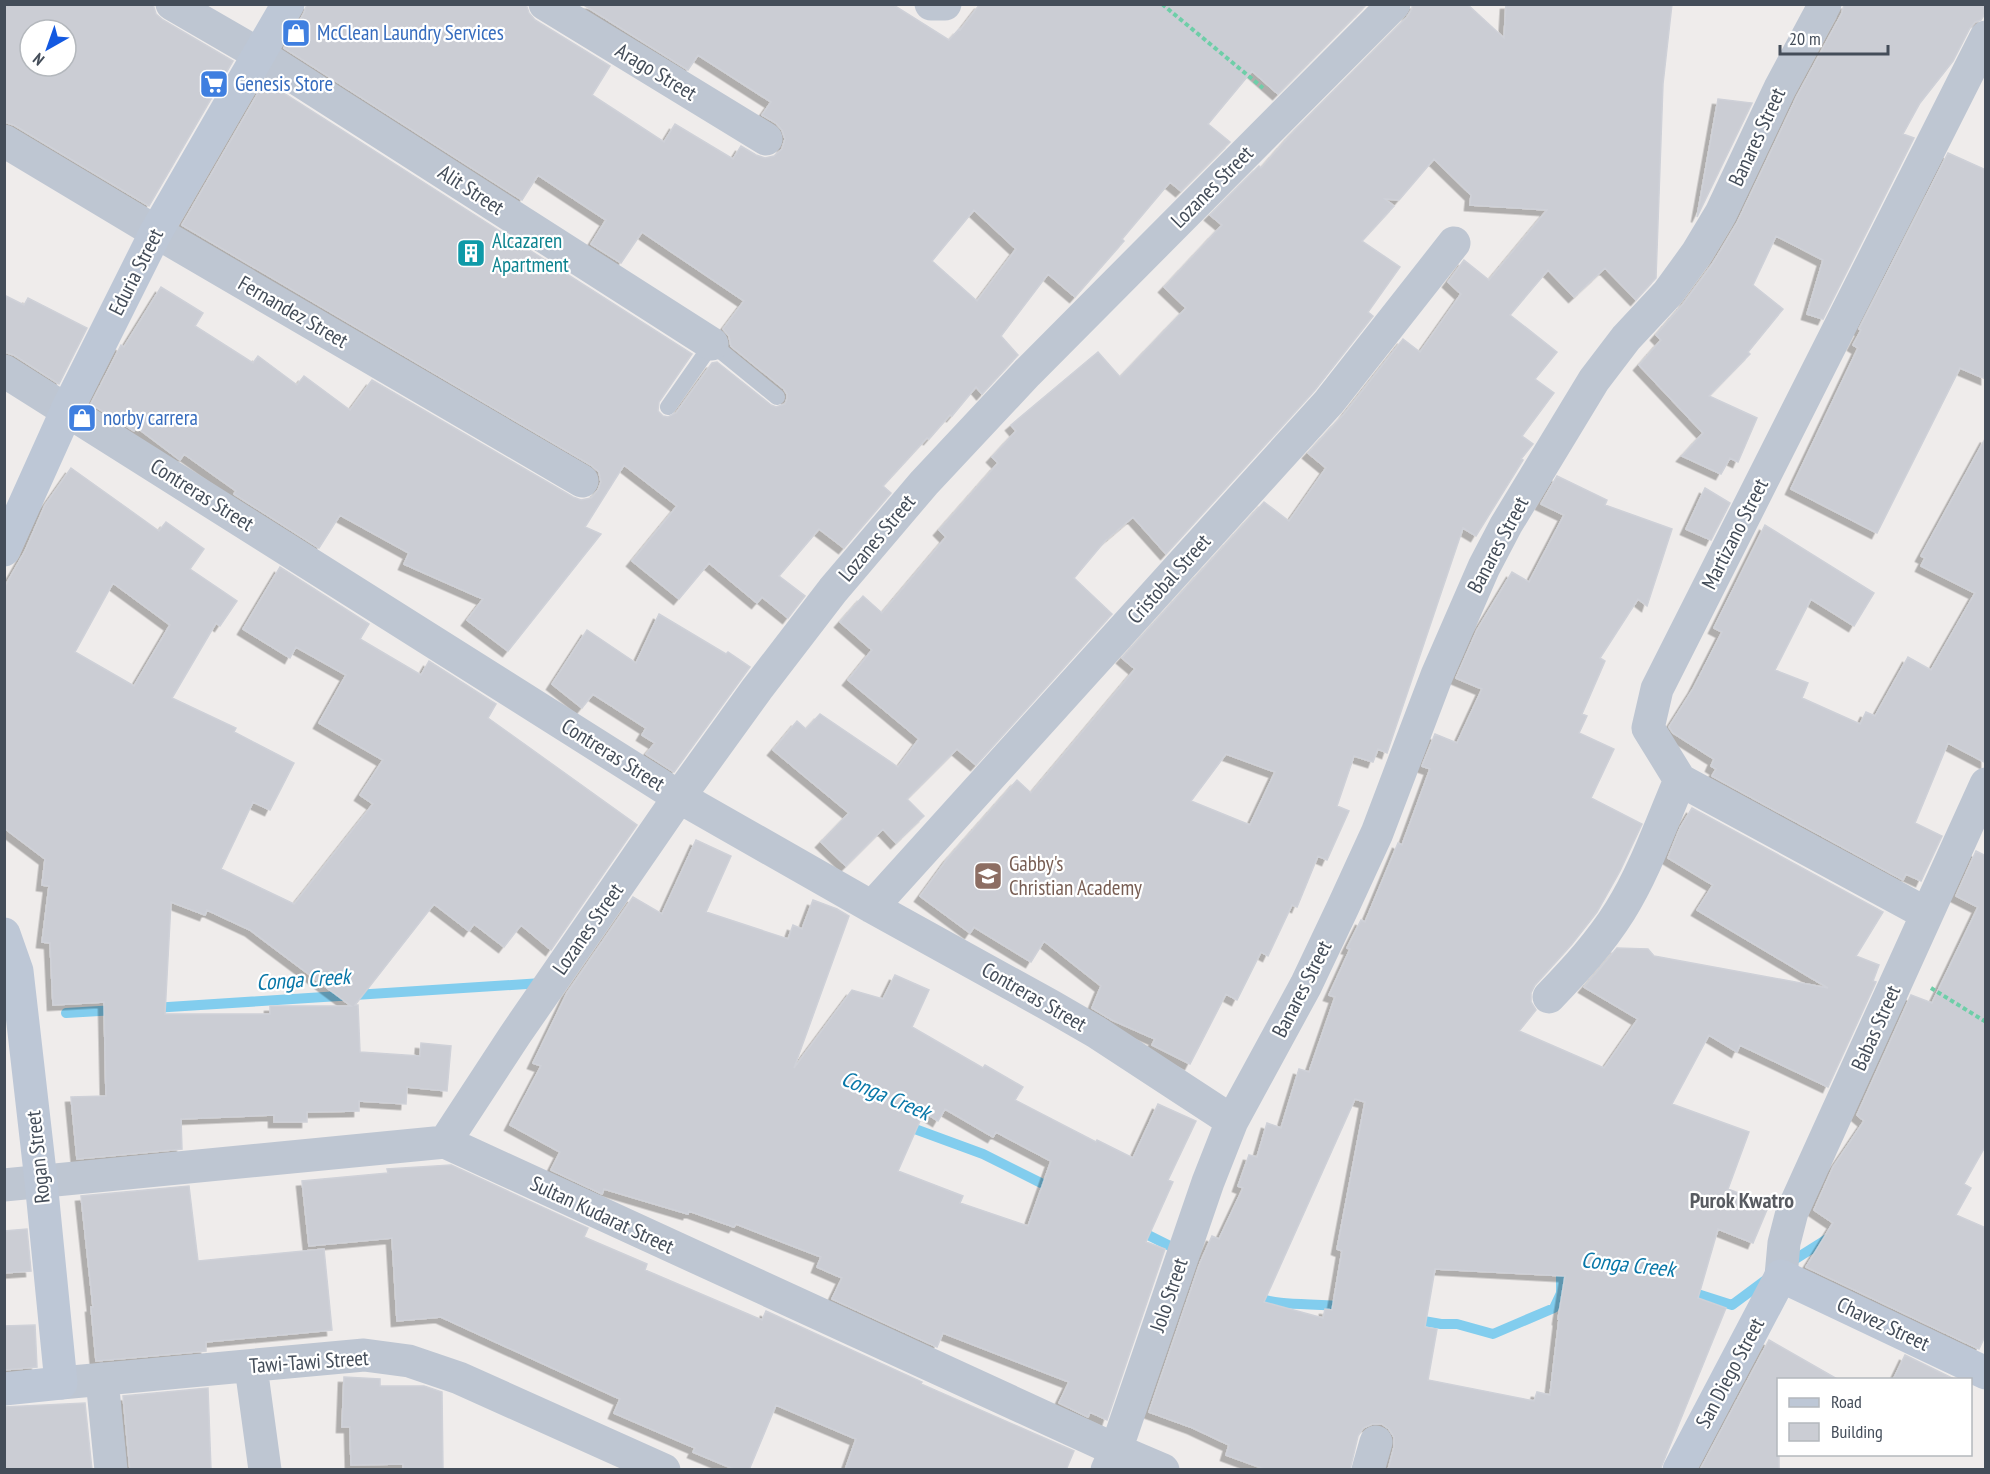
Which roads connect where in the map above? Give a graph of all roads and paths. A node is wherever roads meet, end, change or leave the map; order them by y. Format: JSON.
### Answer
{"nodes":[{"id":1,"x":172,"y":4,"type":"edge"},
{"id":2,"x":288,"y":4,"type":"edge"},
{"id":3,"x":545,"y":4,"type":"edge"},
{"id":4,"x":931,"y":4,"type":"edge"},
{"id":5,"x":945,"y":4,"type":"edge"},
{"id":6,"x":1162,"y":4,"type":"edge"},
{"id":7,"x":1394,"y":4,"type":"edge"},
{"id":8,"x":1825,"y":4,"type":"edge"},
{"id":9,"x":1986,"y":37,"type":"edge"},
{"id":10,"x":260,"y":55,"type":"junction"},
{"id":11,"x":1289,"y":110,"type":"junction"},
{"id":12,"x":766,"y":139,"type":"dead end"},
{"id":13,"x":4,"y":141,"type":"edge"},
{"id":14,"x":156,"y":232,"type":"junction"},
{"id":15,"x":1454,"y":243,"type":"dead end"},
{"id":16,"x":712,"y":344,"type":"junction"},
{"id":17,"x":4,"y":371,"type":"edge"},
{"id":18,"x":777,"y":397,"type":"dead end"},
{"id":19,"x":668,"y":407,"type":"dead end"},
{"id":20,"x":67,"y":410,"type":"junction"},
{"id":21,"x":582,"y":481,"type":"dead end"},
{"id":22,"x":4,"y":550,"type":"edge"},
{"id":23,"x":1680,"y":780,"type":"junction"},
{"id":24,"x":1986,"y":784,"type":"edge"},
{"id":25,"x":679,"y":797,"type":"junction"},
{"id":26,"x":872,"y":907,"type":"junction"},
{"id":27,"x":1927,"y":914,"type":"junction"},
{"id":28,"x":4,"y":934,"type":"edge"},
{"id":29,"x":1902,"y":970,"type":"junction"},
{"id":30,"x":1549,"y":997,"type":"dead end"},
{"id":31,"x":1985,"y":1022,"type":"edge"},
{"id":32,"x":14,"y":1026,"type":"edge"},
{"id":33,"x":1232,"y":1120,"type":"junction"},
{"id":34,"x":444,"y":1142,"type":"junction"},
{"id":35,"x":41,"y":1181,"type":"junction"},
{"id":36,"x":4,"y":1185,"type":"edge"},
{"id":37,"x":1782,"y":1266,"type":"junction"},
{"id":38,"x":252,"y":1367,"type":"junction"},
{"id":39,"x":1986,"y":1373,"type":"edge"},
{"id":40,"x":102,"y":1379,"type":"junction"},
{"id":41,"x":61,"y":1383,"type":"junction"},
{"id":42,"x":4,"y":1389,"type":"edge"},
{"id":43,"x":1111,"y":1460,"type":"edge"},
{"id":44,"x":111,"y":1470,"type":"edge"},
{"id":45,"x":265,"y":1470,"type":"edge"},
{"id":46,"x":664,"y":1470,"type":"edge"},
{"id":47,"x":1163,"y":1470,"type":"edge"},
{"id":48,"x":1679,"y":1470,"type":"edge"}],
"edges":[{"from":1,"to":10,"type":"street","name":"Alit Street"},
{"from":2,"to":10,"type":"street","name":"Eduria Street"},
{"from":3,"to":12,"type":"street","name":"Arago Street"},
{"from":4,"to":5,"type":"street"},
{"from":6,"to":11,"type":"path"},
{"from":7,"to":11,"type":"street","name":"Lozanes Street"},
{"from":8,"to":33,"type":"street","name":"Banares Street"},
{"from":9,"to":23,"type":"street","name":"Martizano Street"},
{"from":10,"to":14,"type":"street","name":"Eduria Street"},
{"from":10,"to":16,"type":"street","name":"Alit Street"},
{"from":11,"to":25,"type":"street","name":"Lozanes Street"},
{"from":13,"to":14,"type":"street","name":"Fernandez Street"},
{"from":14,"to":20,"type":"street","name":"Eduria Street"},
{"from":14,"to":21,"type":"street","name":"Fernandez Street"},
{"from":15,"to":26,"type":"street","name":"Cristobal Street"},
{"from":16,"to":18,"type":"lane"},
{"from":16,"to":19,"type":"lane"},
{"from":17,"to":20,"type":"street","name":"Contreras Street"},
{"from":20,"to":22,"type":"street","name":"Eduria Street"},
{"from":20,"to":25,"type":"street","name":"Contreras Street"},
{"from":23,"to":27,"type":"street","name":"Martizano Street"},
{"from":23,"to":30,"type":"street"},
{"from":24,"to":27,"type":"street","name":"Babas Street"},
{"from":25,"to":26,"type":"street","name":"Contreras Street"},
{"from":25,"to":34,"type":"street","name":"Lozanes Street"},
{"from":26,"to":33,"type":"street","name":"Contreras Street"},
{"from":27,"to":29,"type":"street","name":"Babas Street"},
{"from":28,"to":32,"type":"street","name":"Rogan Street"},
{"from":29,"to":31,"type":"path"},
{"from":29,"to":37,"type":"street","name":"Babas Street"},
{"from":32,"to":35,"type":"street","name":"Rogan Street"},
{"from":33,"to":43,"type":"street","name":"Jolo Street"},
{"from":34,"to":35,"type":"street"},
{"from":34,"to":43,"type":"street","name":"Sultan Kudarat Street"},
{"from":35,"to":36,"type":"street"},
{"from":35,"to":41,"type":"street","name":"Rogan Street"},
{"from":37,"to":39,"type":"street","name":"Chavez Street"},
{"from":37,"to":48,"type":"street","name":"San Diego Street"},
{"from":38,"to":40,"type":"street","name":"Tawi-Tawi Street"},
{"from":38,"to":45,"type":"street"},
{"from":38,"to":46,"type":"street","name":"Tawi-Tawi Street"},
{"from":40,"to":41,"type":"street","name":"Tawi-Tawi Street"},
{"from":40,"to":44,"type":"street"},
{"from":41,"to":42,"type":"street","name":"Tawi-Tawi Street"},
{"from":43,"to":47,"type":"street","name":"Sultan Kudarat Street"}]}
